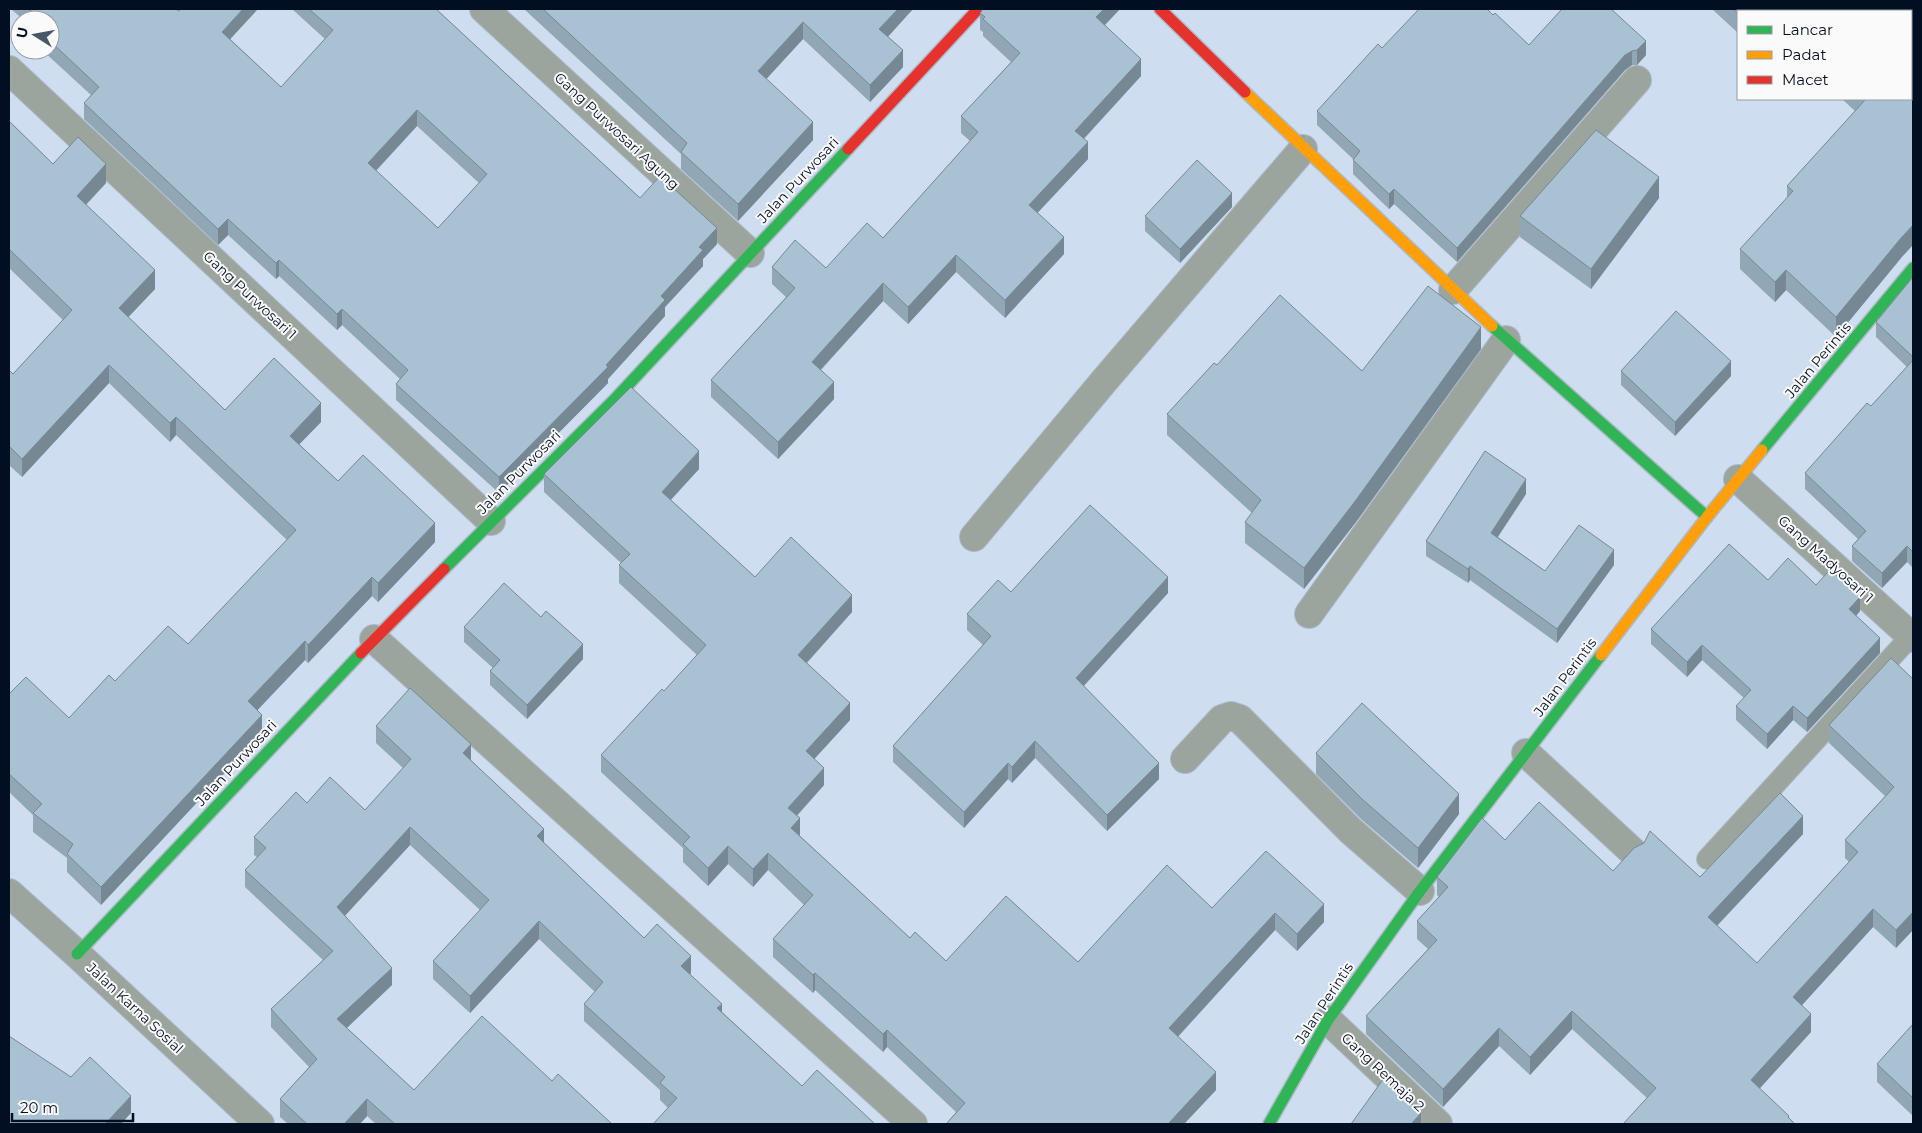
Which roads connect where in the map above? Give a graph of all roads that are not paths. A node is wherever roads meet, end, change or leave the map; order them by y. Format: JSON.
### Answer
{"nodes":[{"id":1,"x":484,"y":9,"type":"edge"},
{"id":2,"x":978,"y":9,"type":"edge"},
{"id":3,"x":1160,"y":9,"type":"edge"},
{"id":4,"x":9,"y":70,"type":"edge"},
{"id":5,"x":1637,"y":80,"type":"dead end"},
{"id":6,"x":1302,"y":149,"type":"junction"},
{"id":7,"x":750,"y":253,"type":"junction"},
{"id":8,"x":1913,"y":268,"type":"edge"},
{"id":9,"x":1453,"y":290,"type":"junction"},
{"id":10,"x":1506,"y":340,"type":"junction"},
{"id":11,"x":1738,"y":479,"type":"junction"},
{"id":12,"x":1707,"y":517,"type":"junction"},
{"id":13,"x":491,"y":521,"type":"junction"},
{"id":14,"x":974,"y":537,"type":"dead end"},
{"id":15,"x":1309,"y":614,"type":"dead end"},
{"id":16,"x":1912,"y":637,"type":"edge"},
{"id":17,"x":374,"y":639,"type":"junction"},
{"id":18,"x":1526,"y":753,"type":"junction"},
{"id":19,"x":1185,"y":759,"type":"dead end"},
{"id":20,"x":1632,"y":851,"type":"edge"},
{"id":21,"x":1707,"y":859,"type":"dead end"},
{"id":22,"x":1420,"y":891,"type":"junction"},
{"id":23,"x":13,"y":904,"type":"edge"},
{"id":24,"x":77,"y":954,"type":"junction"},
{"id":25,"x":1328,"y":1020,"type":"junction"},
{"id":26,"x":260,"y":1124,"type":"edge"},
{"id":27,"x":913,"y":1124,"type":"edge"},
{"id":28,"x":1269,"y":1124,"type":"edge"},
{"id":29,"x":1438,"y":1124,"type":"edge"}],
"edges":[{"from":1,"to":7,"type":"street","name":"Gang Purwosari Agung"},
{"from":2,"to":7,"type":"street","name":"Jalan Purwosari"},
{"from":3,"to":6,"type":"street"},
{"from":4,"to":13,"type":"street","name":"Gang Purwosari 1"},
{"from":5,"to":9,"type":"street"},
{"from":6,"to":9,"type":"street"},
{"from":6,"to":14,"type":"street"},
{"from":7,"to":13,"type":"street","name":"Jalan Purwosari"},
{"from":8,"to":11,"type":"street","name":"Jalan Perintis"},
{"from":9,"to":10,"type":"street"},
{"from":10,"to":12,"type":"street"},
{"from":10,"to":15,"type":"street"},
{"from":11,"to":12,"type":"street","name":"Jalan Perintis"},
{"from":11,"to":16,"type":"street","name":"Gang Madyosari 1"},
{"from":12,"to":18,"type":"street","name":"Jalan Perintis"},
{"from":13,"to":17,"type":"street","name":"Jalan Purwosari"},
{"from":16,"to":21,"type":"lane"},
{"from":17,"to":24,"type":"street","name":"Jalan Purwosari"},
{"from":17,"to":27,"type":"street"},
{"from":18,"to":20,"type":"street"},
{"from":18,"to":22,"type":"street","name":"Jalan Perintis"},
{"from":19,"to":22,"type":"street"},
{"from":22,"to":25,"type":"street","name":"Jalan Perintis"},
{"from":23,"to":24,"type":"street","name":"Jalan Karna Sosial"},
{"from":24,"to":26,"type":"street","name":"Jalan Karna Sosial"},
{"from":25,"to":28,"type":"street","name":"Jalan Perintis"},
{"from":25,"to":29,"type":"street","name":"Gang Remaja 2"}]}
